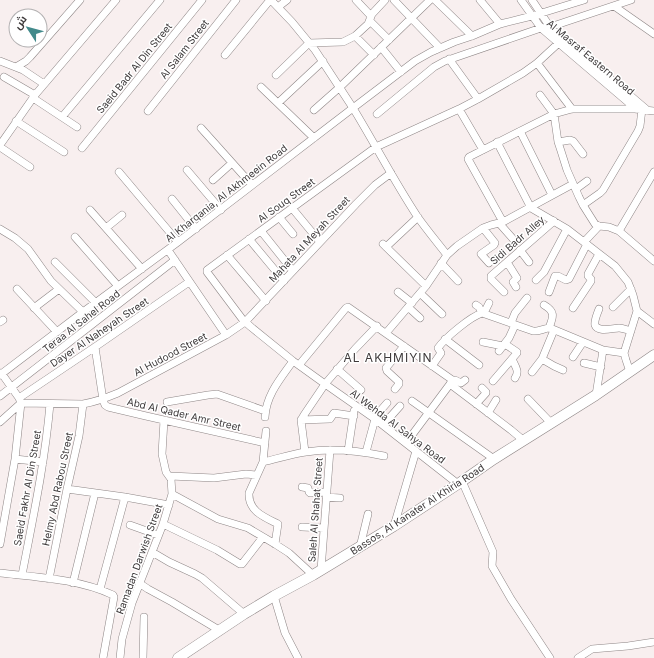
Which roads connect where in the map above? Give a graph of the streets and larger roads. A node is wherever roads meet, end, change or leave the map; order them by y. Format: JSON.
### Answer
{"nodes":[{"id":1,"x":80,"y":0,"type":"edge"},
{"id":2,"x":116,"y":0,"type":"edge"},
{"id":3,"x":160,"y":0,"type":"edge"},
{"id":4,"x":202,"y":0,"type":"edge"},
{"id":5,"x":236,"y":0,"type":"edge"},
{"id":6,"x":270,"y":0,"type":"edge"},
{"id":7,"x":287,"y":0,"type":"edge"},
{"id":8,"x":356,"y":0,"type":"edge"},
{"id":9,"x":385,"y":0,"type":"edge"},
{"id":10,"x":394,"y":0,"type":"edge"},
{"id":11,"x":430,"y":0,"type":"edge"},
{"id":12,"x":435,"y":0,"type":"edge"},
{"id":13,"x":480,"y":0,"type":"edge"},
{"id":14,"x":521,"y":0,"type":"edge"},
{"id":15,"x":532,"y":0,"type":"edge"},
{"id":16,"x":584,"y":0,"type":"edge"},
{"id":17,"x":631,"y":0,"type":"edge"},
{"id":18,"x":614,"y":6,"type":"junction"},
{"id":19,"x":278,"y":7,"type":"junction"},
{"id":20,"x":541,"y":12,"type":"junction"},
{"id":21,"x":532,"y":16,"type":"junction"},
{"id":22,"x":370,"y":18,"type":"junction"},
{"id":23,"x":412,"y":19,"type":"junction"},
{"id":24,"x":500,"y":24,"type":"junction"},
{"id":25,"x":550,"y":27,"type":"junction"},
{"id":26,"x":541,"y":28,"type":"junction"},
{"id":27,"x":654,"y":34,"type":"edge"},
{"id":28,"x":355,"y":36,"type":"junction"},
{"id":29,"x":472,"y":36,"type":"junction"},
{"id":30,"x":389,"y":40,"type":"junction"},
{"id":31,"x":561,"y":42,"type":"junction"},
{"id":32,"x":309,"y":43,"type":"junction"},
{"id":33,"x":381,"y":47,"type":"junction"},
{"id":34,"x":440,"y":48,"type":"junction"},
{"id":35,"x":225,"y":55,"type":"dead end"},
{"id":36,"x":374,"y":55,"type":"junction"},
{"id":37,"x":449,"y":59,"type":"junction"},
{"id":38,"x":0,"y":61,"type":"edge"},
{"id":39,"x":322,"y":61,"type":"junction"},
{"id":40,"x":537,"y":63,"type":"junction"},
{"id":41,"x":16,"y":67,"type":"junction"},
{"id":42,"x":401,"y":72,"type":"junction"},
{"id":43,"x":276,"y":75,"type":"dead end"},
{"id":44,"x":4,"y":77,"type":"dead end"},
{"id":45,"x":44,"y":84,"type":"junction"},
{"id":46,"x":261,"y":86,"type":"dead end"},
{"id":47,"x":340,"y":87,"type":"junction"},
{"id":48,"x":540,"y":95,"type":"dead end"},
{"id":49,"x":34,"y":97,"type":"junction"},
{"id":50,"x":478,"y":99,"type":"junction"},
{"id":51,"x":278,"y":103,"type":"junction"},
{"id":52,"x":353,"y":108,"type":"junction"},
{"id":53,"x":459,"y":109,"type":"junction"},
{"id":54,"x":572,"y":109,"type":"junction"},
{"id":55,"x":645,"y":109,"type":"edge"},
{"id":56,"x":314,"y":110,"type":"dead end"},
{"id":57,"x":148,"y":111,"type":"dead end"},
{"id":58,"x":377,"y":114,"type":"dead end"},
{"id":59,"x":554,"y":114,"type":"junction"},
{"id":60,"x":62,"y":117,"type":"junction"},
{"id":61,"x":16,"y":121,"type":"junction"},
{"id":62,"x":77,"y":127,"type":"dead end"},
{"id":63,"x":201,"y":128,"type":"dead end"},
{"id":64,"x":520,"y":131,"type":"junction"},
{"id":65,"x":314,"y":138,"type":"junction"},
{"id":66,"x":497,"y":142,"type":"junction"},
{"id":67,"x":558,"y":142,"type":"junction"},
{"id":68,"x":0,"y":146,"type":"edge"},
{"id":69,"x":376,"y":147,"type":"junction"},
{"id":70,"x":82,"y":148,"type":"dead end"},
{"id":71,"x":483,"y":150,"type":"junction"},
{"id":72,"x":64,"y":152,"type":"dead end"},
{"id":73,"x":583,"y":154,"type":"dead end"},
{"id":74,"x":232,"y":162,"type":"junction"},
{"id":75,"x":30,"y":167,"type":"dead end"},
{"id":76,"x":187,"y":170,"type":"dead end"},
{"id":77,"x":119,"y":172,"type":"dead end"},
{"id":78,"x":654,"y":172,"type":"edge"},
{"id":79,"x":391,"y":173,"type":"junction"},
{"id":80,"x":213,"y":180,"type":"dead end"},
{"id":81,"x":587,"y":181,"type":"dead end"},
{"id":82,"x":252,"y":185,"type":"junction"},
{"id":83,"x":574,"y":186,"type":"junction"},
{"id":84,"x":552,"y":195,"type":"junction"},
{"id":85,"x":172,"y":199,"type":"dead end"},
{"id":86,"x":583,"y":204,"type":"junction"},
{"id":87,"x":292,"y":208,"type":"junction"},
{"id":88,"x":531,"y":208,"type":"junction"},
{"id":89,"x":90,"y":210,"type":"dead end"},
{"id":90,"x":221,"y":210,"type":"junction"},
{"id":91,"x":122,"y":215,"type":"dead end"},
{"id":92,"x":418,"y":217,"type":"junction"},
{"id":93,"x":279,"y":218,"type":"junction"},
{"id":94,"x":554,"y":221,"type":"junction"},
{"id":95,"x":501,"y":223,"type":"junction"},
{"id":96,"x":599,"y":226,"type":"junction"},
{"id":97,"x":106,"y":228,"type":"junction"},
{"id":98,"x":483,"y":228,"type":"junction"},
{"id":99,"x":0,"y":229,"type":"edge"},
{"id":100,"x":196,"y":229,"type":"junction"},
{"id":101,"x":567,"y":229,"type":"junction"},
{"id":102,"x":261,"y":231,"type":"junction"},
{"id":103,"x":619,"y":231,"type":"junction"},
{"id":104,"x":293,"y":234,"type":"dead end"},
{"id":105,"x":75,"y":237,"type":"dead end"},
{"id":106,"x":250,"y":239,"type":"junction"},
{"id":107,"x":514,"y":240,"type":"dead end"},
{"id":108,"x":178,"y":242,"type":"junction"},
{"id":109,"x":320,"y":242,"type":"junction"},
{"id":110,"x":585,"y":243,"type":"junction"},
{"id":111,"x":168,"y":250,"type":"junction"},
{"id":112,"x":520,"y":250,"type":"junction"},
{"id":113,"x":599,"y":254,"type":"junction"},
{"id":114,"x":227,"y":255,"type":"junction"},
{"id":115,"x":447,"y":255,"type":"junction"},
{"id":116,"x":175,"y":260,"type":"junction"},
{"id":117,"x":654,"y":261,"type":"edge"},
{"id":118,"x":55,"y":262,"type":"dead end"},
{"id":119,"x":507,"y":262,"type":"junction"},
{"id":120,"x":529,"y":262,"type":"dead end"},
{"id":121,"x":441,"y":263,"type":"junction"},
{"id":122,"x":488,"y":263,"type":"dead end"},
{"id":123,"x":142,"y":269,"type":"junction"},
{"id":124,"x":208,"y":270,"type":"joint"},
{"id":125,"x":293,"y":270,"type":"junction"},
{"id":126,"x":542,"y":274,"type":"junction"},
{"id":127,"x":284,"y":280,"type":"junction"},
{"id":128,"x":536,"y":280,"type":"dead end"},
{"id":129,"x":458,"y":281,"type":"dead end"},
{"id":130,"x":189,"y":282,"type":"junction"},
{"id":131,"x":552,"y":282,"type":"junction"},
{"id":132,"x":118,"y":286,"type":"junction"},
{"id":133,"x":426,"y":286,"type":"junction"},
{"id":134,"x":516,"y":287,"type":"dead end"},
{"id":135,"x":17,"y":289,"type":"dead end"},
{"id":136,"x":59,"y":289,"type":"junction"},
{"id":137,"x":631,"y":289,"type":"junction"},
{"id":138,"x":398,"y":292,"type":"dead end"},
{"id":139,"x":504,"y":292,"type":"dead end"},
{"id":140,"x":549,"y":292,"type":"dead end"},
{"id":141,"x":420,"y":293,"type":"junction"},
{"id":142,"x":527,"y":298,"type":"dead end"},
{"id":143,"x":266,"y":301,"type":"junction"},
{"id":144,"x":96,"y":303,"type":"junction"},
{"id":145,"x":489,"y":304,"type":"dead end"},
{"id":146,"x":410,"y":305,"type":"junction"},
{"id":147,"x":476,"y":305,"type":"dead end"},
{"id":148,"x":544,"y":305,"type":"dead end"},
{"id":149,"x":613,"y":307,"type":"dead end"},
{"id":150,"x":34,"y":308,"type":"junction"},
{"id":151,"x":574,"y":308,"type":"dead end"},
{"id":152,"x":598,"y":310,"type":"dead end"},
{"id":153,"x":637,"y":311,"type":"junction"},
{"id":154,"x":82,"y":312,"type":"junction"},
{"id":155,"x":483,"y":313,"type":"junction"},
{"id":156,"x":442,"y":314,"type":"dead end"},
{"id":157,"x":420,"y":318,"type":"dead end"},
{"id":158,"x":245,"y":322,"type":"junction"},
{"id":159,"x":513,"y":324,"type":"junction"},
{"id":160,"x":654,"y":324,"type":"edge"},
{"id":161,"x":377,"y":326,"type":"junction"},
{"id":162,"x":552,"y":329,"type":"junction"},
{"id":163,"x":631,"y":331,"type":"junction"},
{"id":164,"x":57,"y":332,"type":"junction"},
{"id":165,"x":386,"y":333,"type":"junction"},
{"id":166,"x":226,"y":335,"type":"junction"},
{"id":167,"x":445,"y":339,"type":"junction"},
{"id":168,"x":483,"y":342,"type":"dead end"},
{"id":169,"x":583,"y":342,"type":"junction"},
{"id":170,"x":404,"y":346,"type":"junction"},
{"id":171,"x":96,"y":347,"type":"junction"},
{"id":172,"x":502,"y":347,"type":"junction"},
{"id":173,"x":603,"y":350,"type":"junction"},
{"id":174,"x":624,"y":353,"type":"junction"},
{"id":175,"x":654,"y":356,"type":"edge"},
{"id":176,"x":573,"y":357,"type":"dead end"},
{"id":177,"x":512,"y":359,"type":"junction"},
{"id":178,"x":542,"y":359,"type":"junction"},
{"id":179,"x":296,"y":363,"type":"junction"},
{"id":180,"x":584,"y":363,"type":"dead end"},
{"id":181,"x":479,"y":365,"type":"dead end"},
{"id":182,"x":432,"y":366,"type":"junction"},
{"id":183,"x":600,"y":368,"type":"junction"},
{"id":184,"x":338,"y":369,"type":"junction"},
{"id":185,"x":563,"y":370,"type":"dead end"},
{"id":186,"x":532,"y":372,"type":"dead end"},
{"id":187,"x":630,"y":372,"type":"junction"},
{"id":188,"x":1,"y":374,"type":"edge"},
{"id":189,"x":515,"y":378,"type":"dead end"},
{"id":190,"x":465,"y":380,"type":"dead end"},
{"id":191,"x":493,"y":381,"type":"dead end"},
{"id":192,"x":451,"y":382,"type":"junction"},
{"id":193,"x":324,"y":384,"type":"junction"},
{"id":194,"x":12,"y":388,"type":"junction"},
{"id":195,"x":482,"y":388,"type":"dead end"},
{"id":196,"x":395,"y":389,"type":"dead end"},
{"id":197,"x":361,"y":390,"type":"dead end"},
{"id":198,"x":596,"y":395,"type":"junction"},
{"id":199,"x":0,"y":396,"type":"edge"},
{"id":200,"x":528,"y":399,"type":"dead end"},
{"id":201,"x":103,"y":400,"type":"junction"},
{"id":202,"x":496,"y":400,"type":"dead end"},
{"id":203,"x":20,"y":401,"type":"junction"},
{"id":204,"x":412,"y":401,"type":"dead end"},
{"id":205,"x":167,"y":402,"type":"dead end"},
{"id":206,"x":387,"y":403,"type":"dead end"},
{"id":207,"x":50,"y":404,"type":"junction"},
{"id":208,"x":83,"y":404,"type":"junction"},
{"id":209,"x":476,"y":404,"type":"junction"},
{"id":210,"x":354,"y":405,"type":"junction"},
{"id":211,"x":400,"y":406,"type":"dead end"},
{"id":212,"x":429,"y":413,"type":"junction"},
{"id":213,"x":488,"y":413,"type":"junction"},
{"id":214,"x":354,"y":416,"type":"junction"},
{"id":215,"x":374,"y":418,"type":"junction"},
{"id":216,"x":164,"y":420,"type":"junction"},
{"id":217,"x":301,"y":420,"type":"junction"},
{"id":218,"x":0,"y":422,"type":"edge"},
{"id":219,"x":550,"y":423,"type":"junction"},
{"id":220,"x":383,"y":425,"type":"junction"},
{"id":221,"x":266,"y":431,"type":"dead end"},
{"id":222,"x":523,"y":440,"type":"junction"},
{"id":223,"x":264,"y":442,"type":"junction"},
{"id":224,"x":406,"y":443,"type":"junction"},
{"id":225,"x":330,"y":450,"type":"junction"},
{"id":226,"x":416,"y":451,"type":"junction"},
{"id":227,"x":305,"y":452,"type":"junction"},
{"id":228,"x":348,"y":452,"type":"junction"},
{"id":229,"x":366,"y":452,"type":"junction"},
{"id":230,"x":384,"y":456,"type":"dead end"},
{"id":231,"x":15,"y":458,"type":"junction"},
{"id":232,"x":494,"y":459,"type":"junction"},
{"id":233,"x":43,"y":462,"type":"junction"},
{"id":234,"x":263,"y":462,"type":"junction"},
{"id":235,"x":257,"y":475,"type":"junction"},
{"id":236,"x":170,"y":476,"type":"junction"},
{"id":237,"x":460,"y":483,"type":"junction"},
{"id":238,"x":302,"y":487,"type":"dead end"},
{"id":239,"x":67,"y":489,"type":"junction"},
{"id":240,"x":96,"y":493,"type":"junction"},
{"id":241,"x":172,"y":494,"type":"junction"},
{"id":242,"x":326,"y":494,"type":"junction"},
{"id":243,"x":125,"y":497,"type":"junction"},
{"id":244,"x":340,"y":498,"type":"dead end"},
{"id":245,"x":169,"y":505,"type":"junction"},
{"id":246,"x":368,"y":514,"type":"dead end"},
{"id":247,"x":163,"y":524,"type":"junction"},
{"id":248,"x":130,"y":525,"type":"dead end"},
{"id":249,"x":302,"y":526,"type":"dead end"},
{"id":250,"x":394,"y":526,"type":"junction"},
{"id":251,"x":324,"y":528,"type":"junction"},
{"id":252,"x":158,"y":535,"type":"junction"},
{"id":253,"x":263,"y":537,"type":"junction"},
{"id":254,"x":0,"y":544,"type":"edge"},
{"id":255,"x":275,"y":544,"type":"junction"},
{"id":256,"x":360,"y":547,"type":"junction"},
{"id":257,"x":152,"y":552,"type":"junction"},
{"id":258,"x":317,"y":573,"type":"junction"},
{"id":259,"x":0,"y":574,"type":"edge"},
{"id":260,"x":22,"y":576,"type":"junction"},
{"id":261,"x":49,"y":578,"type":"junction"},
{"id":262,"x":73,"y":583,"type":"junction"},
{"id":263,"x":139,"y":583,"type":"junction"},
{"id":264,"x":100,"y":590,"type":"junction"},
{"id":265,"x":274,"y":596,"type":"junction"},
{"id":266,"x":244,"y":614,"type":"junction"},
{"id":267,"x":144,"y":617,"type":"dead end"},
{"id":268,"x":219,"y":630,"type":"junction"},
{"id":269,"x":654,"y":642,"type":"edge"},
{"id":270,"x":103,"y":658,"type":"edge"},
{"id":271,"x":120,"y":658,"type":"edge"},
{"id":272,"x":143,"y":658,"type":"edge"},
{"id":273,"x":178,"y":658,"type":"edge"},
{"id":274,"x":298,"y":658,"type":"edge"},
{"id":275,"x":550,"y":658,"type":"edge"},
{"id":276,"x":578,"y":658,"type":"edge"}],
"edges":[{"from":1,"to":41,"type":"street"},
{"from":2,"to":45,"type":"street"},
{"from":3,"to":60,"type":"street"},
{"from":4,"to":70,"type":"street","name":"Saeid Badr Al Din Street"},
{"from":5,"to":57,"type":"street","name":"Al Salam Street"},
{"from":6,"to":19,"type":"street"},
{"from":6,"to":35,"type":"street"},
{"from":7,"to":19,"type":"street"},
{"from":8,"to":22,"type":"street"},
{"from":9,"to":22,"type":"street"},
{"from":10,"to":23,"type":"street"},
{"from":11,"to":23,"type":"street"},
{"from":12,"to":29,"type":"street"},
{"from":13,"to":24,"type":"street"},
{"from":14,"to":21,"type":"street","name":"Al Masraf Eastern Road"},
{"from":15,"to":20,"type":"street","name":"Al Masraf Eastern Road"},
{"from":16,"to":20,"type":"street","name":"Al Kharqania, Al Akhmeein Road"},
{"from":17,"to":18,"type":"street"},
{"from":18,"to":25,"type":"street"},
{"from":18,"to":27,"type":"street"},
{"from":19,"to":32,"type":"street"},
{"from":20,"to":21,"type":"street","name":"Al Kharqania, Al Akhmeein Road"},
{"from":20,"to":25,"type":"street","name":"Al Masraf Eastern Road"},
{"from":21,"to":24,"type":"street","name":"Al Kharqania, Al Akhmeein Road"},
{"from":21,"to":26,"type":"street","name":"Al Masraf Eastern Road"},
{"from":22,"to":28,"type":"street"},
{"from":22,"to":30,"type":"street"},
{"from":23,"to":30,"type":"street"},
{"from":23,"to":34,"type":"street"},
{"from":24,"to":29,"type":"street","name":"Al Kharqania, Al Akhmeein Road"},
{"from":25,"to":26,"type":"street"},
{"from":25,"to":31,"type":"street","name":"Al Masraf Eastern Road"},
{"from":26,"to":31,"type":"street","name":"Al Masraf Eastern Road"},
{"from":26,"to":37,"type":"street"},
{"from":28,"to":32,"type":"street"},
{"from":28,"to":36,"type":"street"},
{"from":29,"to":34,"type":"street","name":"Al Kharqania, Al Akhmeein Road"},
{"from":30,"to":33,"type":"street"},
{"from":31,"to":40,"type":"street","name":"Al Souq Street"},
{"from":31,"to":55,"type":"street","name":"Al Masraf Eastern Road"},
{"from":31,"to":55,"type":"street","name":"Al Masraf Eastern Road"},
{"from":32,"to":39,"type":"street"},
{"from":32,"to":43,"type":"street"},
{"from":33,"to":36,"type":"street"},
{"from":33,"to":42,"type":"street"},
{"from":34,"to":42,"type":"street","name":"Al Kharqania, Al Akhmeein Road"},
{"from":36,"to":47,"type":"street"},
{"from":37,"to":50,"type":"street"},
{"from":37,"to":58,"type":"street"},
{"from":38,"to":41,"type":"street"},
{"from":39,"to":47,"type":"street"},
{"from":39,"to":51,"type":"street"},
{"from":40,"to":50,"type":"street","name":"Al Souq Street"},
{"from":40,"to":54,"type":"street"},
{"from":41,"to":45,"type":"street"},
{"from":42,"to":52,"type":"street","name":"Al Kharqania, Al Akhmeein Road"},
{"from":44,"to":49,"type":"street"},
{"from":45,"to":49,"type":"street"},
{"from":46,"to":51,"type":"street"},
{"from":47,"to":52,"type":"street"},
{"from":47,"to":56,"type":"street"},
{"from":48,"to":59,"type":"street"},
{"from":49,"to":60,"type":"street"},
{"from":49,"to":61,"type":"street"},
{"from":50,"to":53,"type":"street","name":"Al Souq Street"},
{"from":51,"to":65,"type":"street"},
{"from":52,"to":65,"type":"street","name":"Al Kharqania, Al Akhmeein Road"},
{"from":52,"to":69,"type":"street"},
{"from":53,"to":69,"type":"street","name":"Al Souq Street"},
{"from":53,"to":71,"type":"street"},
{"from":54,"to":55,"type":"street"},
{"from":54,"to":59,"type":"street"},
{"from":55,"to":86,"type":"street"},
{"from":59,"to":64,"type":"street"},
{"from":59,"to":67,"type":"street"},
{"from":60,"to":62,"type":"street"},
{"from":61,"to":68,"type":"street"},
{"from":61,"to":72,"type":"street"},
{"from":63,"to":74,"type":"street"},
{"from":64,"to":66,"type":"street"},
{"from":64,"to":84,"type":"street"},
{"from":65,"to":82,"type":"street","name":"Al Kharqania, Al Akhmeein Road"},
{"from":66,"to":71,"type":"street"},
{"from":66,"to":88,"type":"street"},
{"from":67,"to":73,"type":"street"},
{"from":67,"to":83,"type":"street"},
{"from":68,"to":75,"type":"street"},
{"from":69,"to":79,"type":"street"},
{"from":69,"to":87,"type":"street","name":"Al Souq Street"},
{"from":71,"to":95,"type":"street"},
{"from":74,"to":80,"type":"street"},
{"from":74,"to":82,"type":"street"},
{"from":76,"to":90,"type":"street"},
{"from":77,"to":108,"type":"street"},
{"from":78,"to":103,"type":"street"},
{"from":79,"to":92,"type":"street"},
{"from":79,"to":109,"type":"street","name":"Mahata Al Meyah Street"},
{"from":81,"to":83,"type":"street"},
{"from":82,"to":90,"type":"street","name":"Al Kharqania, Al Akhmeein Road"},
{"from":83,"to":84,"type":"street"},
{"from":83,"to":86,"type":"street"},
{"from":84,"to":88,"type":"street"},
{"from":85,"to":100,"type":"street"},
{"from":86,"to":96,"type":"street"},
{"from":87,"to":93,"type":"street","name":"Al Souq Street"},
{"from":87,"to":109,"type":"street"},
{"from":88,"to":94,"type":"street"},
{"from":88,"to":95,"type":"street"},
{"from":89,"to":97,"type":"street"},
{"from":90,"to":100,"type":"street","name":"Al Kharqania, Al Akhmeein Road"},
{"from":91,"to":97,"type":"street"},
{"from":92,"to":115,"type":"street"},
{"from":92,"to":133,"type":"street"},
{"from":93,"to":102,"type":"street","name":"Al Souq Street"},
{"from":93,"to":104,"type":"street"},
{"from":94,"to":101,"type":"street"},
{"from":94,"to":112,"type":"street","name":"Sidi Badr Alley"},
{"from":95,"to":98,"type":"street"},
{"from":95,"to":107,"type":"street"},
{"from":96,"to":103,"type":"street"},
{"from":96,"to":110,"type":"street"},
{"from":97,"to":123,"type":"street"},
{"from":98,"to":115,"type":"street"},
{"from":98,"to":122,"type":"street"},
{"from":99,"to":136,"type":"street"},
{"from":100,"to":108,"type":"street","name":"Al Kharqania, Al Akhmeein Road"},
{"from":101,"to":110,"type":"street"},
{"from":101,"to":126,"type":"street"},
{"from":102,"to":106,"type":"street","name":"Al Souq Street"},
{"from":102,"to":125,"type":"street"},
{"from":103,"to":117,"type":"street"},
{"from":105,"to":132,"type":"street"},
{"from":106,"to":114,"type":"street","name":"Al Souq Street"},
{"from":106,"to":127,"type":"street"},
{"from":108,"to":111,"type":"street","name":"Al Kharqania, Al Akhmeein Road"},
{"from":109,"to":125,"type":"street","name":"Mahata Al Meyah Street"},
{"from":110,"to":113,"type":"street"},
{"from":110,"to":131,"type":"street"},
{"from":111,"to":116,"type":"street"},
{"from":111,"to":123,"type":"street","name":"Al Kharqania, Al Akhmeein Road"},
{"from":112,"to":119,"type":"street","name":"Sidi Badr Alley"},
{"from":112,"to":120,"type":"street"},
{"from":113,"to":137,"type":"street"},
{"from":113,"to":151,"type":"street"},
{"from":114,"to":124,"type":"street","name":"Al Souq Street"},
{"from":114,"to":143,"type":"street"},
{"from":115,"to":121,"type":"street"},
{"from":116,"to":130,"type":"street"},
{"from":116,"to":194,"type":"street","name":"Teraa Al Sahel Road"},
{"from":118,"to":144,"type":"street"},
{"from":119,"to":134,"type":"street"},
{"from":119,"to":139,"type":"street","name":"Sidi Badr Alley"},
{"from":121,"to":129,"type":"street"},
{"from":121,"to":133,"type":"street"},
{"from":123,"to":132,"type":"street","name":"Al Kharqania, Al Akhmeein Road"},
{"from":124,"to":158,"type":"street","name":"Al Wehda Al Sahya Road"},
{"from":125,"to":127,"type":"street","name":"Mahata Al Meyah Street"},
{"from":126,"to":128,"type":"street"},
{"from":126,"to":131,"type":"street"},
{"from":127,"to":143,"type":"street","name":"Mahata Al Meyah Street"},
{"from":130,"to":166,"type":"street"},
{"from":130,"to":171,"type":"street","name":"Dayer Al Naheyah Street"},
{"from":131,"to":140,"type":"street"},
{"from":132,"to":144,"type":"street","name":"Al Kharqania, Al Akhmeein Road"},
{"from":133,"to":141,"type":"street"},
{"from":135,"to":150,"type":"street"},
{"from":136,"to":150,"type":"street"},
{"from":136,"to":154,"type":"street"},
{"from":137,"to":149,"type":"street"},
{"from":137,"to":153,"type":"street"},
{"from":138,"to":146,"type":"street"},
{"from":141,"to":146,"type":"street"},
{"from":141,"to":156,"type":"street"},
{"from":142,"to":159,"type":"street"},
{"from":143,"to":158,"type":"street","name":"Mahata Al Meyah Street"},
{"from":144,"to":154,"type":"street","name":"Al Kharqania, Al Akhmeein Road"},
{"from":145,"to":155,"type":"street"},
{"from":146,"to":157,"type":"street"},
{"from":146,"to":165,"type":"street"},
{"from":147,"to":155,"type":"street"},
{"from":148,"to":162,"type":"street"},
{"from":150,"to":164,"type":"street"},
{"from":152,"to":163,"type":"street"},
{"from":153,"to":160,"type":"street"},
{"from":153,"to":163,"type":"street"},
{"from":154,"to":164,"type":"street","name":"Al Kharqania, Al Akhmeein Road"},
{"from":155,"to":159,"type":"street"},
{"from":155,"to":167,"type":"street"},
{"from":158,"to":166,"type":"street","name":"Al Hudood Street"},
{"from":158,"to":179,"type":"street","name":"Al Wehda Al Sahya Road"},
{"from":159,"to":162,"type":"street"},
{"from":159,"to":172,"type":"street"},
{"from":161,"to":165,"type":"street"},
{"from":161,"to":179,"type":"street"},
{"from":161,"to":184,"type":"street"},
{"from":162,"to":169,"type":"street"},
{"from":162,"to":178,"type":"street"},
{"from":163,"to":174,"type":"street"},
{"from":164,"to":188,"type":"street","name":"Al Kharqania, Al Akhmeein Road"},
{"from":165,"to":170,"type":"street"},
{"from":166,"to":201,"type":"street","name":"Al Hudood Street"},
{"from":167,"to":181,"type":"street"},
{"from":167,"to":182,"type":"street"},
{"from":168,"to":172,"type":"street"},
{"from":169,"to":173,"type":"street"},
{"from":169,"to":176,"type":"street"},
{"from":170,"to":182,"type":"street"},
{"from":170,"to":196,"type":"street"},
{"from":171,"to":201,"type":"street"},
{"from":171,"to":203,"type":"street","name":"Dayer Al Naheyah Street"},
{"from":172,"to":177,"type":"street"},
{"from":173,"to":174,"type":"street"},
{"from":173,"to":183,"type":"street"},
{"from":174,"to":187,"type":"street"},
{"from":175,"to":187,"type":"street","name":"Bassos, Al Kanater Al Khiria Road"},
{"from":177,"to":189,"type":"street"},
{"from":177,"to":191,"type":"street"},
{"from":178,"to":185,"type":"street"},
{"from":178,"to":186,"type":"street"},
{"from":179,"to":193,"type":"street","name":"Al Wehda Al Sahya Road"},
{"from":179,"to":205,"type":"street"},
{"from":180,"to":183,"type":"street"},
{"from":182,"to":192,"type":"street"},
{"from":183,"to":198,"type":"street"},
{"from":184,"to":193,"type":"street"},
{"from":184,"to":197,"type":"street"},
{"from":187,"to":198,"type":"street","name":"Bassos, Al Kanater Al Khiria Road"},
{"from":188,"to":194,"type":"street"},
{"from":190,"to":192,"type":"street"},
{"from":192,"to":209,"type":"street"},
{"from":192,"to":212,"type":"street"},
{"from":193,"to":210,"type":"street","name":"Al Wehda Al Sahya Road"},
{"from":193,"to":217,"type":"street"},
{"from":194,"to":199,"type":"street","name":"Teraa Al Sahel Road"},
{"from":194,"to":203,"type":"street"},
{"from":195,"to":209,"type":"street"},
{"from":198,"to":219,"type":"street","name":"Bassos, Al Kanater Al Khiria Road"},
{"from":200,"to":219,"type":"street"},
{"from":201,"to":208,"type":"street","name":"Al Hudood Street"},
{"from":201,"to":216,"type":"street","name":"Abd Al Qader Amr Street"},
{"from":202,"to":213,"type":"street"},
{"from":203,"to":207,"type":"street","name":"Al Hudood Street"},
{"from":203,"to":218,"type":"street","name":"Dayer Al Naheyah Street"},
{"from":203,"to":231,"type":"street"},
{"from":204,"to":212,"type":"street"},
{"from":206,"to":215,"type":"street"},
{"from":207,"to":208,"type":"street","name":"Al Hudood Street"},
{"from":207,"to":233,"type":"street","name":"Saeid Fakhr Al Din Street"},
{"from":208,"to":239,"type":"street","name":"Helmy Abd Rabou Street"},
{"from":209,"to":213,"type":"street"},
{"from":210,"to":214,"type":"street"},
{"from":210,"to":215,"type":"street","name":"Al Wehda Al Sahya Road"},
{"from":211,"to":220,"type":"street"},
{"from":212,"to":224,"type":"street"},
{"from":212,"to":232,"type":"street"},
{"from":213,"to":222,"type":"street"},
{"from":214,"to":217,"type":"street"},
{"from":214,"to":228,"type":"street"},
{"from":215,"to":220,"type":"street","name":"Al Wehda Al Sahya Road"},
{"from":215,"to":229,"type":"street"},
{"from":216,"to":223,"type":"street","name":"Abd Al Qader Amr Street"},
{"from":216,"to":236,"type":"street","name":"Ramadan Darwish Street"},
{"from":217,"to":227,"type":"street"},
{"from":219,"to":222,"type":"street","name":"Bassos, Al Kanater Al Khiria Road"},
{"from":220,"to":224,"type":"street","name":"Al Wehda Al Sahya Road"},
{"from":221,"to":223,"type":"street"},
{"from":222,"to":232,"type":"street","name":"Bassos, Al Kanater Al Khiria Road"},
{"from":223,"to":234,"type":"street"},
{"from":224,"to":226,"type":"street","name":"Al Wehda Al Sahya Road"},
{"from":225,"to":227,"type":"street"},
{"from":225,"to":228,"type":"street"},
{"from":225,"to":242,"type":"street","name":"Saleh Al Shahat Street"},
{"from":226,"to":237,"type":"street","name":"Al Wehda Al Sahya Road"},
{"from":226,"to":250,"type":"street"},
{"from":227,"to":234,"type":"street"},
{"from":228,"to":229,"type":"street"},
{"from":229,"to":230,"type":"street"},
{"from":231,"to":233,"type":"street"},
{"from":231,"to":254,"type":"street"},
{"from":232,"to":237,"type":"street","name":"Bassos, Al Kanater Al Khiria Road"},
{"from":233,"to":260,"type":"street","name":"Saeid Fakhr Al Din Street"},
{"from":234,"to":235,"type":"street"},
{"from":235,"to":236,"type":"street"},
{"from":235,"to":255,"type":"street"},
{"from":236,"to":241,"type":"street","name":"Ramadan Darwish Street"},
{"from":237,"to":250,"type":"street","name":"Bassos, Al Kanater Al Khiria Road"},
{"from":237,"to":275,"type":"street"},
{"from":238,"to":242,"type":"street"},
{"from":239,"to":240,"type":"street"},
{"from":239,"to":261,"type":"street","name":"Helmy Abd Rabou Street"},
{"from":240,"to":243,"type":"street"},
{"from":240,"to":262,"type":"street"},
{"from":241,"to":245,"type":"street","name":"Ramadan Darwish Street"},
{"from":241,"to":253,"type":"street"},
{"from":242,"to":244,"type":"street"},
{"from":242,"to":251,"type":"street","name":"Saleh Al Shahat Street"},
{"from":243,"to":245,"type":"street"},
{"from":243,"to":264,"type":"street"},
{"from":245,"to":247,"type":"street","name":"Ramadan Darwish Street"},
{"from":246,"to":256,"type":"street"},
{"from":247,"to":252,"type":"street","name":"Ramadan Darwish Street"},
{"from":247,"to":253,"type":"street"},
{"from":248,"to":252,"type":"street"},
{"from":249,"to":251,"type":"street"},
{"from":250,"to":256,"type":"street","name":"Bassos, Al Kanater Al Khiria Road"},
{"from":251,"to":258,"type":"street","name":"Saleh Al Shahat Street"},
{"from":252,"to":257,"type":"street","name":"Ramadan Darwish Street"},
{"from":253,"to":255,"type":"street"},
{"from":255,"to":258,"type":"street"},
{"from":256,"to":258,"type":"street","name":"Bassos, Al Kanater Al Khiria Road"},
{"from":257,"to":263,"type":"street","name":"Ramadan Darwish Street"},
{"from":257,"to":266,"type":"street"},
{"from":258,"to":265,"type":"street","name":"Bassos, Al Kanater Al Khiria Road"},
{"from":259,"to":260,"type":"street"},
{"from":260,"to":261,"type":"street"},
{"from":261,"to":262,"type":"street"},
{"from":262,"to":264,"type":"street"},
{"from":263,"to":268,"type":"street"},
{"from":263,"to":271,"type":"street","name":"Ramadan Darwish Street"},
{"from":264,"to":270,"type":"street"},
{"from":265,"to":266,"type":"street","name":"Bassos, Al Kanater Al Khiria Road"},
{"from":265,"to":274,"type":"street"},
{"from":266,"to":268,"type":"street","name":"Bassos, Al Kanater Al Khiria Road"},
{"from":267,"to":272,"type":"street"},
{"from":268,"to":273,"type":"street","name":"Bassos, Al Kanater Al Khiria Road"},
{"from":269,"to":276,"type":"street"}]}
